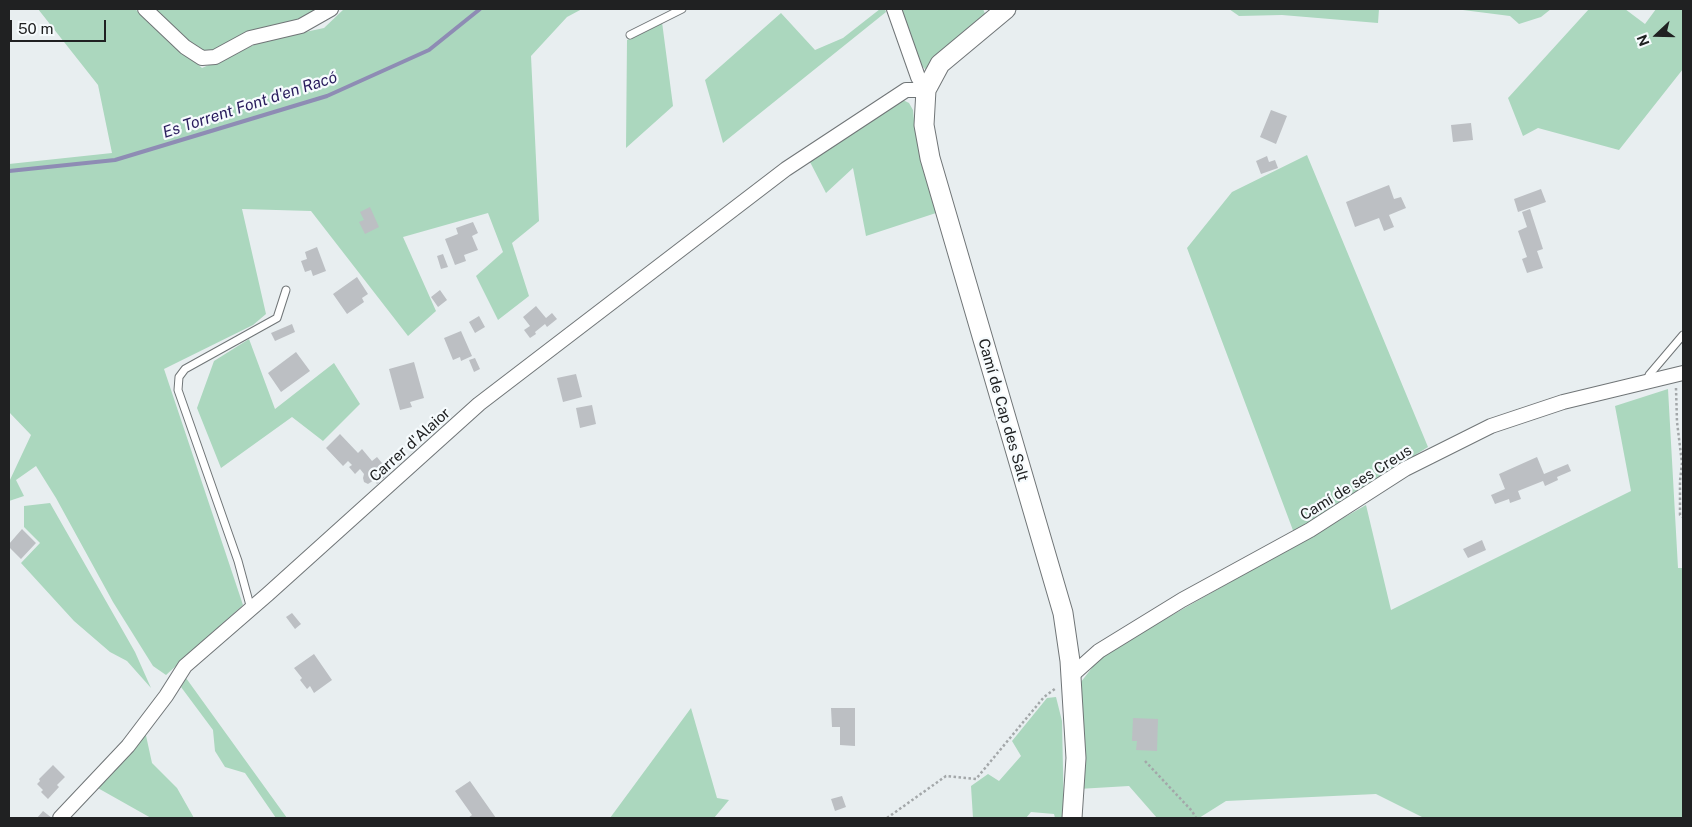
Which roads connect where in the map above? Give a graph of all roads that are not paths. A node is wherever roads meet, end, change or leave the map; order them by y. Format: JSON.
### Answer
{"nodes":[{"id":1,"x":145,"y":9,"type":"edge"},
{"id":2,"x":331,"y":9,"type":"edge"},
{"id":3,"x":682,"y":9,"type":"edge"},
{"id":4,"x":894,"y":9,"type":"edge"},
{"id":5,"x":1006,"y":9,"type":"edge"},
{"id":6,"x":630,"y":35,"type":"dead end"},
{"id":7,"x":926,"y":90,"type":"junction"},
{"id":8,"x":286,"y":290,"type":"dead end"},
{"id":9,"x":1683,"y":335,"type":"edge"},
{"id":10,"x":1679,"y":374,"type":"edge"},
{"id":11,"x":1651,"y":381,"type":"junction"},
{"id":12,"x":251,"y":609,"type":"junction"},
{"id":13,"x":1071,"y":676,"type":"junction"},
{"id":14,"x":60,"y":818,"type":"edge"},
{"id":15,"x":1072,"y":818,"type":"edge"}],
"edges":[{"from":1,"to":2,"type":"street"},
{"from":3,"to":6,"type":"lane"},
{"from":4,"to":7,"type":"street"},
{"from":5,"to":7,"type":"street"},
{"from":7,"to":12,"type":"street","name":"Carrer d'Alaior"},
{"from":7,"to":13,"type":"street","name":"Camí de Cap des Salt"},
{"from":8,"to":12,"type":"lane"},
{"from":9,"to":11,"type":"lane"},
{"from":10,"to":11,"type":"street","name":"Camí de ses Creus"},
{"from":11,"to":13,"type":"street","name":"Camí de ses Creus"},
{"from":12,"to":14,"type":"street","name":"Carrer d'Alaior"},
{"from":13,"to":15,"type":"street","name":"Camí de Cap des Salt"}]}
